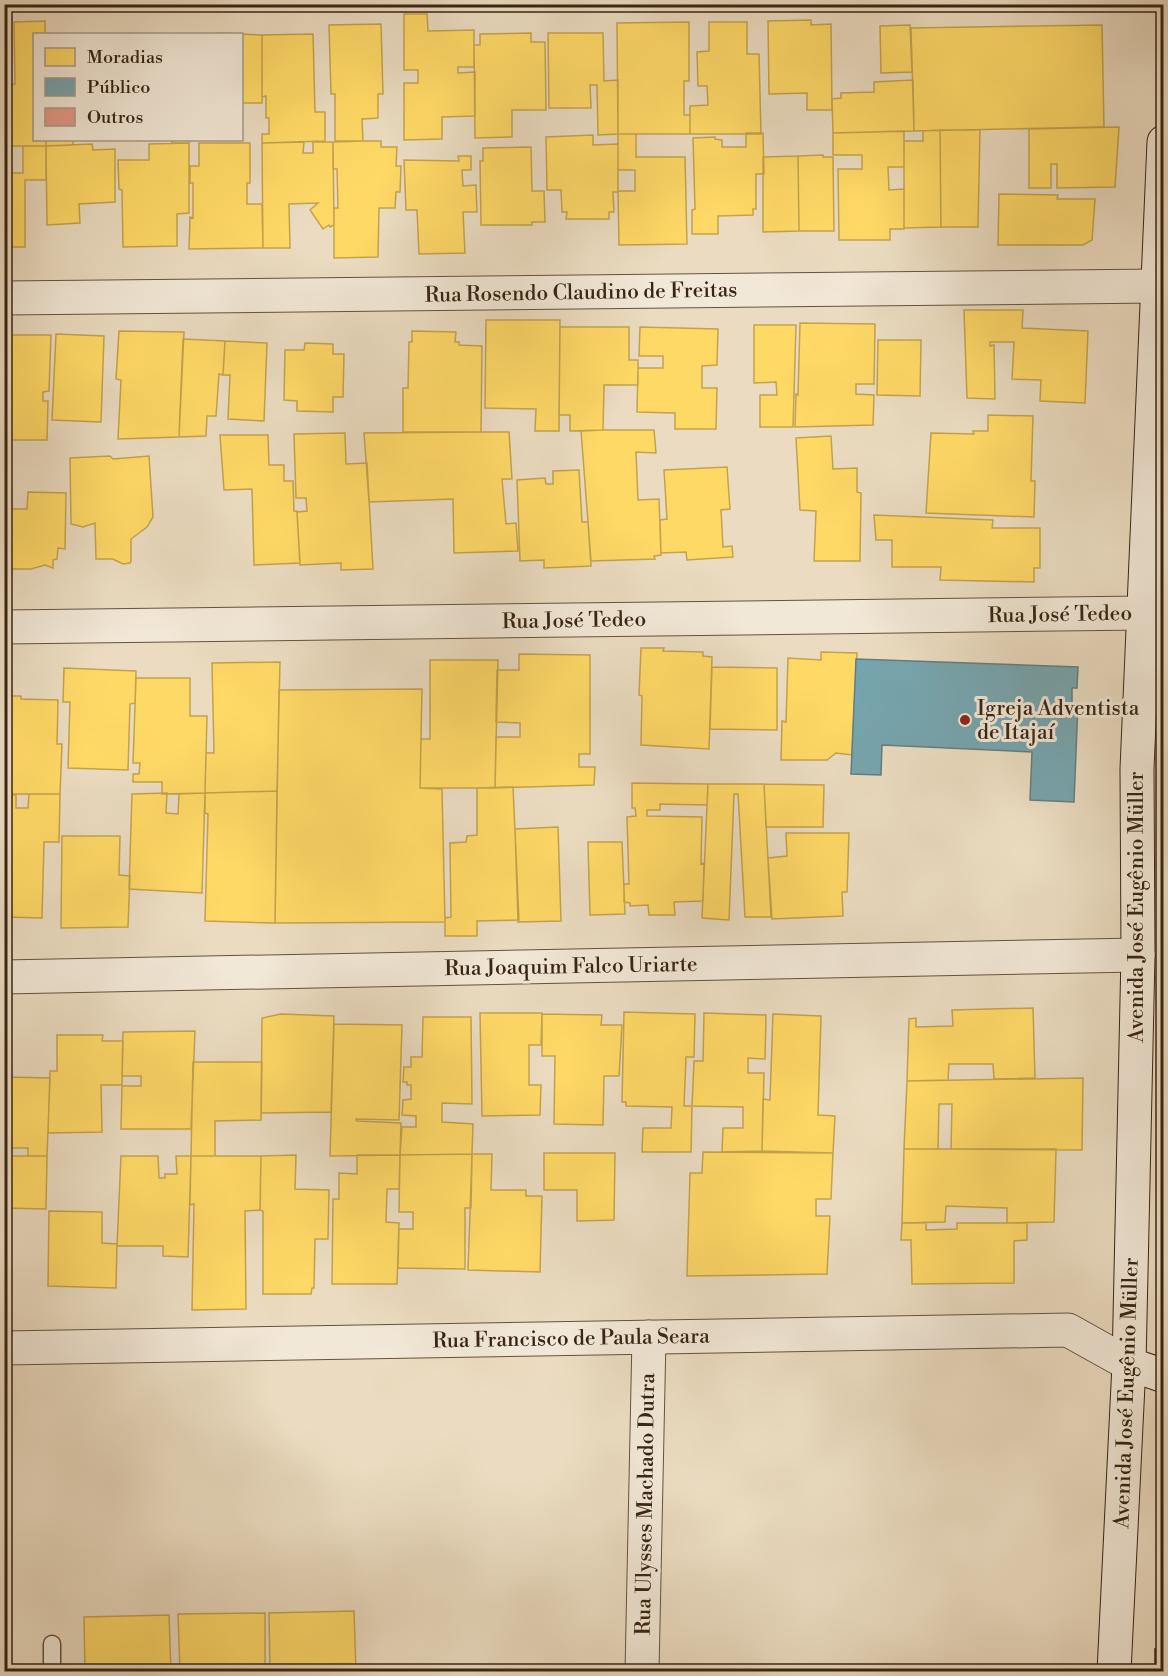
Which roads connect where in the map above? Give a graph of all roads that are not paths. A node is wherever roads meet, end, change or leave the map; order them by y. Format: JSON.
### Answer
{"nodes":[{"id":1,"x":1164,"y":142,"type":"edge"},
{"id":2,"x":1158,"y":286,"type":"junction"},
{"id":3,"x":4,"y":298,"type":"edge"},
{"id":4,"x":1143,"y":613,"type":"junction"},
{"id":5,"x":4,"y":627,"type":"edge"},
{"id":6,"x":1138,"y":956,"type":"junction"},
{"id":7,"x":4,"y":976,"type":"edge"},
{"id":8,"x":649,"y":1337,"type":"junction"},
{"id":9,"x":4,"y":1348,"type":"edge"},
{"id":10,"x":1129,"y":1364,"type":"junction"},
{"id":11,"x":1164,"y":1376,"type":"edge"},
{"id":12,"x":52,"y":1644,"type":"dead end"},
{"id":13,"x":52,"y":1671,"type":"edge"},
{"id":14,"x":642,"y":1671,"type":"edge"},
{"id":15,"x":1114,"y":1671,"type":"edge"}],
"edges":[{"from":1,"to":2,"type":"street","name":"Avenida José Eugênio Müller"},
{"from":2,"to":3,"type":"street","name":"Rua Rosendo Claudino de Freitas"},
{"from":2,"to":4,"type":"street","name":"Avenida José Eugênio Müller"},
{"from":4,"to":5,"type":"street","name":"Rua José Tedeo"},
{"from":4,"to":6,"type":"street","name":"Avenida José Eugênio Müller"},
{"from":6,"to":7,"type":"street","name":"Rua Joaquim Falco Uriarte"},
{"from":6,"to":10,"type":"street","name":"Avenida José Eugênio Müller"},
{"from":8,"to":9,"type":"street","name":"Rua Francisco de Paula Seara"},
{"from":8,"to":10,"type":"street","name":"Rua Francisco de Paula Seara"},
{"from":8,"to":14,"type":"street","name":"Rua Ulysses Machado Dutra"},
{"from":10,"to":11,"type":"street","name":"Rua Francisco de Paula Seara"},
{"from":10,"to":15,"type":"street","name":"Avenida José Eugênio Müller"},
{"from":12,"to":13,"type":"lane"}]}
